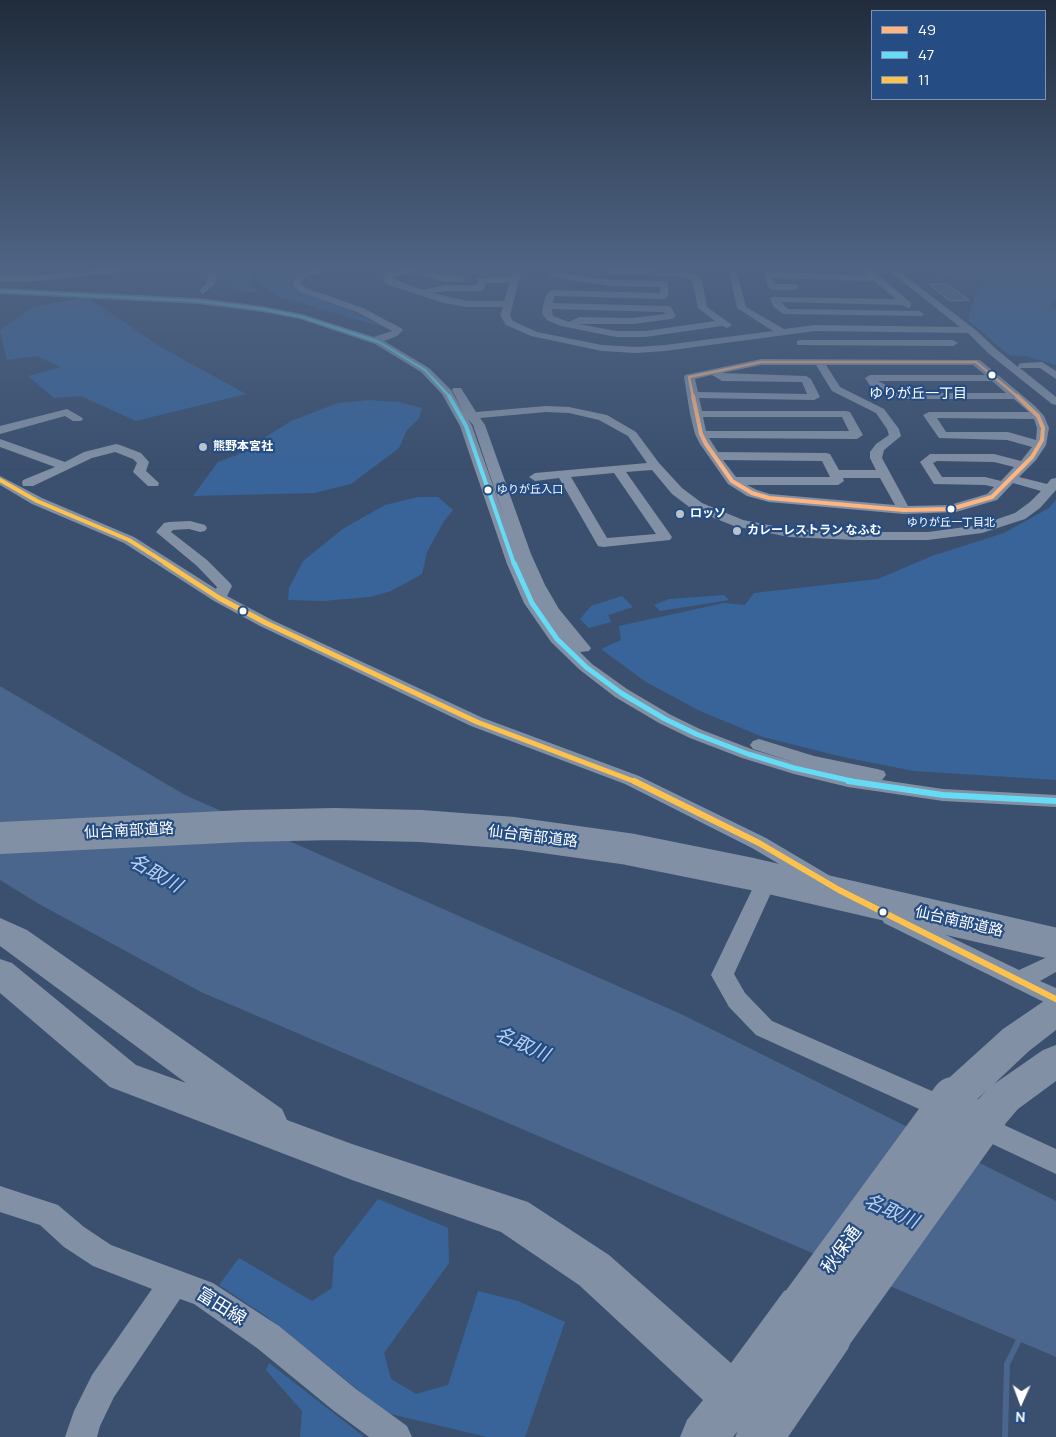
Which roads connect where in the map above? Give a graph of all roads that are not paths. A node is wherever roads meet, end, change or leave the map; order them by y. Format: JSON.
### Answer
{"nodes":[{"id":1,"x":370,"y":336,"type":"edge"},
{"id":2,"x":387,"y":336,"type":"edge"},
{"id":3,"x":547,"y":336,"type":"edge"},
{"id":4,"x":745,"y":336,"type":"edge"},
{"id":5,"x":789,"y":336,"type":"edge"},
{"id":6,"x":945,"y":336,"type":"edge"},
{"id":7,"x":973,"y":336,"type":"edge"},
{"id":8,"x":380,"y":339,"type":"junction"},
{"id":9,"x":819,"y":362,"type":"junction"},
{"id":10,"x":1024,"y":366,"type":"dead end"},
{"id":11,"x":712,"y":372,"type":"junction"},
{"id":12,"x":1056,"y":376,"type":"edge"},
{"id":13,"x":996,"y":378,"type":"junction"},
{"id":14,"x":1056,"y":386,"type":"edge"},
{"id":15,"x":1037,"y":387,"type":"junction"},
{"id":16,"x":1013,"y":392,"type":"junction"},
{"id":17,"x":692,"y":395,"type":"junction"},
{"id":18,"x":1056,"y":402,"type":"edge"},
{"id":19,"x":696,"y":414,"type":"junction"},
{"id":20,"x":1038,"y":416,"type":"junction"},
{"id":21,"x":469,"y":418,"type":"junction"},
{"id":22,"x":77,"y":419,"type":"dead end"},
{"id":23,"x":1043,"y":428,"type":"junction"},
{"id":24,"x":0,"y":430,"type":"edge"},
{"id":25,"x":1056,"y":430,"type":"edge"},
{"id":26,"x":701,"y":434,"type":"junction"},
{"id":27,"x":0,"y":443,"type":"edge"},
{"id":28,"x":1040,"y":445,"type":"junction"},
{"id":29,"x":714,"y":456,"type":"junction"},
{"id":30,"x":655,"y":466,"type":"junction"},
{"id":31,"x":1023,"y":466,"type":"junction"},
{"id":32,"x":65,"y":467,"type":"junction"},
{"id":33,"x":618,"y":470,"type":"junction"},
{"id":34,"x":563,"y":474,"type":"junction"},
{"id":35,"x":835,"y":474,"type":"junction"},
{"id":36,"x":884,"y":474,"type":"junction"},
{"id":37,"x":536,"y":477,"type":"dead end"},
{"id":38,"x":732,"y":481,"type":"junction"},
{"id":39,"x":1008,"y":482,"type":"junction"},
{"id":40,"x":153,"y":483,"type":"dead end"},
{"id":41,"x":10,"y":486,"type":"edge"},
{"id":42,"x":1053,"y":486,"type":"edge"},
{"id":43,"x":904,"y":510,"type":"junction"},
{"id":44,"x":200,"y":528,"type":"dead end"},
{"id":45,"x":218,"y":598,"type":"junction"},
{"id":46,"x":1056,"y":790,"type":"edge"},
{"id":47,"x":1056,"y":801,"type":"edge"},
{"id":48,"x":0,"y":838,"type":"edge"},
{"id":49,"x":779,"y":855,"type":"junction"},
{"id":50,"x":0,"y":931,"type":"edge"},
{"id":51,"x":1056,"y":944,"type":"edge"},
{"id":52,"x":1056,"y":962,"type":"edge"},
{"id":53,"x":0,"y":973,"type":"edge"},
{"id":54,"x":1021,"y":980,"type":"junction"},
{"id":55,"x":1052,"y":1010,"type":"edge"},
{"id":56,"x":1056,"y":1061,"type":"edge"},
{"id":57,"x":969,"y":1108,"type":"junction"},
{"id":58,"x":292,"y":1140,"type":"junction"},
{"id":59,"x":1056,"y":1162,"type":"edge"},
{"id":60,"x":0,"y":1199,"type":"edge"},
{"id":61,"x":174,"y":1282,"type":"junction"},
{"id":62,"x":816,"y":1320,"type":"junction"},
{"id":63,"x":733,"y":1396,"type":"junction"},
{"id":64,"x":763,"y":1431,"type":"edge"},
{"id":65,"x":82,"y":1437,"type":"edge"},
{"id":66,"x":396,"y":1437,"type":"edge"},
{"id":67,"x":704,"y":1437,"type":"edge"}],
"edges":[{"from":1,"to":8,"type":"street"},
{"from":2,"to":8,"type":"street"},
{"from":3,"to":4,"type":"street"},
{"from":5,"to":6,"type":"street"},
{"from":7,"to":15,"type":"street"},
{"from":8,"to":21,"type":"street"},
{"from":9,"to":11,"type":"street"},
{"from":9,"to":13,"type":"street"},
{"from":9,"to":36,"type":"street"},
{"from":10,"to":12,"type":"street"},
{"from":11,"to":17,"type":"street"},
{"from":11,"to":17,"type":"street"},
{"from":13,"to":16,"type":"street"},
{"from":13,"to":16,"type":"street"},
{"from":14,"to":15,"type":"street"},
{"from":15,"to":16,"type":"street"},
{"from":15,"to":18,"type":"street"},
{"from":16,"to":20,"type":"street"},
{"from":17,"to":19,"type":"street"},
{"from":19,"to":26,"type":"street"},
{"from":19,"to":26,"type":"street"},
{"from":20,"to":23,"type":"street"},
{"from":20,"to":28,"type":"street"},
{"from":21,"to":30,"type":"street"},
{"from":21,"to":46,"type":"street"},
{"from":21,"to":47,"type":"street"},
{"from":22,"to":24,"type":"street"},
{"from":23,"to":25,"type":"street"},
{"from":23,"to":28,"type":"street"},
{"from":26,"to":29,"type":"street"},
{"from":27,"to":32,"type":"street"},
{"from":28,"to":31,"type":"street"},
{"from":29,"to":35,"type":"street"},
{"from":29,"to":38,"type":"street"},
{"from":30,"to":33,"type":"street"},
{"from":30,"to":42,"type":"street"},
{"from":31,"to":39,"type":"street"},
{"from":31,"to":39,"type":"street"},
{"from":32,"to":40,"type":"street"},
{"from":32,"to":41,"type":"street"},
{"from":33,"to":34,"type":"street"},
{"from":33,"to":34,"type":"street"},
{"from":34,"to":37,"type":"street"},
{"from":35,"to":36,"type":"street"},
{"from":35,"to":38,"type":"street"},
{"from":36,"to":43,"type":"street"},
{"from":38,"to":43,"type":"street"},
{"from":39,"to":42,"type":"street"},
{"from":39,"to":43,"type":"street"},
{"from":41,"to":45,"type":"street"},
{"from":44,"to":45,"type":"street"},
{"from":45,"to":49,"type":"street"},
{"from":48,"to":51,"type":"highway","name":"仙台南部道路","bridge":true},
{"from":49,"to":54,"type":"street"},
{"from":49,"to":59,"type":"street"},
{"from":50,"to":58,"type":"highway"},
{"from":52,"to":54,"type":"street"},
{"from":53,"to":58,"type":"highway"},
{"from":54,"to":55,"type":"street"},
{"from":55,"to":57,"type":"highway"},
{"from":56,"to":57,"type":"highway"},
{"from":57,"to":62,"type":"highway","bridge":true},
{"from":58,"to":63,"type":"highway"},
{"from":60,"to":61,"type":"street","name":"富田線"},
{"from":61,"to":65,"type":"street"},
{"from":61,"to":66,"type":"street","name":"富田線"},
{"from":62,"to":63,"type":"highway"},
{"from":62,"to":64,"type":"highway"},
{"from":63,"to":64,"type":"highway"},
{"from":63,"to":67,"type":"highway"}]}
